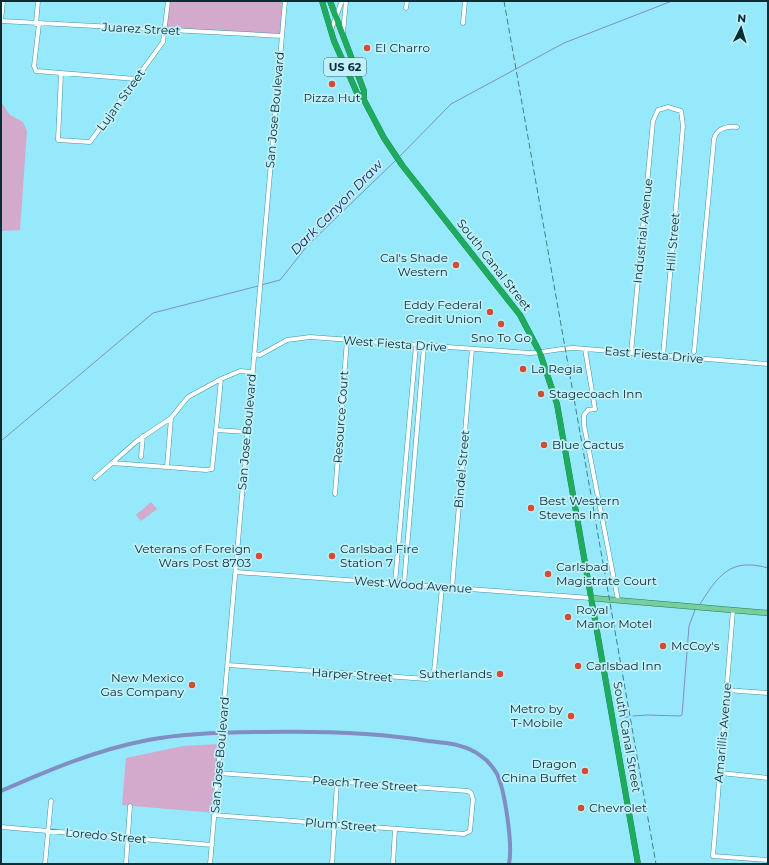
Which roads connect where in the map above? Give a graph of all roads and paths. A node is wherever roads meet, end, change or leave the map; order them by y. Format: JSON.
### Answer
{"nodes":[{"id":1,"x":3,"y":1,"type":"edge"},
{"id":2,"x":38,"y":1,"type":"edge"},
{"id":3,"x":168,"y":1,"type":"edge"},
{"id":4,"x":285,"y":1,"type":"edge"},
{"id":5,"x":322,"y":1,"type":"edge"},
{"id":6,"x":330,"y":1,"type":"edge"},
{"id":7,"x":342,"y":1,"type":"edge"},
{"id":8,"x":346,"y":1,"type":"edge"},
{"id":9,"x":407,"y":1,"type":"edge"},
{"id":10,"x":465,"y":1,"type":"edge"},
{"id":11,"x":406,"y":8,"type":"dead end"},
{"id":12,"x":336,"y":16,"type":"junction"},
{"id":13,"x":1,"y":21,"type":"edge"},
{"id":14,"x":463,"y":23,"type":"dead end"},
{"id":15,"x":37,"y":24,"type":"junction"},
{"id":16,"x":165,"y":30,"type":"junction"},
{"id":17,"x":331,"y":30,"type":"junction"},
{"id":18,"x":282,"y":36,"type":"junction"},
{"id":19,"x":342,"y":36,"type":"junction"},
{"id":20,"x":61,"y":74,"type":"junction"},
{"id":21,"x":136,"y":79,"type":"junction"},
{"id":22,"x":364,"y":100,"type":"junction"},
{"id":23,"x":658,"y":110,"type":"joint"},
{"id":24,"x":737,"y":127,"type":"dead end"},
{"id":25,"x":347,"y":340,"type":"junction"},
{"id":26,"x":416,"y":345,"type":"junction"},
{"id":27,"x":424,"y":346,"type":"junction"},
{"id":28,"x":472,"y":349,"type":"junction"},
{"id":29,"x":585,"y":349,"type":"junction"},
{"id":30,"x":694,"y":352,"type":"dead end"},
{"id":31,"x":540,"y":353,"type":"junction"},
{"id":32,"x":631,"y":353,"type":"junction"},
{"id":33,"x":254,"y":354,"type":"junction"},
{"id":34,"x":663,"y":356,"type":"junction"},
{"id":35,"x":768,"y":364,"type":"edge"},
{"id":36,"x":252,"y":372,"type":"junction"},
{"id":37,"x":221,"y":379,"type":"junction"},
{"id":38,"x":171,"y":418,"type":"junction"},
{"id":39,"x":216,"y":430,"type":"junction"},
{"id":40,"x":247,"y":432,"type":"junction"},
{"id":41,"x":143,"y":436,"type":"junction"},
{"id":42,"x":141,"y":457,"type":"dead end"},
{"id":43,"x":112,"y":462,"type":"junction"},
{"id":44,"x":167,"y":467,"type":"junction"},
{"id":45,"x":95,"y":478,"type":"dead end"},
{"id":46,"x":335,"y":494,"type":"dead end"},
{"id":47,"x":236,"y":572,"type":"junction"},
{"id":48,"x":394,"y":584,"type":"junction"},
{"id":49,"x":404,"y":584,"type":"junction"},
{"id":50,"x":442,"y":587,"type":"junction"},
{"id":51,"x":452,"y":588,"type":"junction"},
{"id":52,"x":591,"y":598,"type":"junction"},
{"id":53,"x":618,"y":600,"type":"junction"},
{"id":54,"x":733,"y":610,"type":"junction"},
{"id":55,"x":768,"y":613,"type":"edge"},
{"id":56,"x":228,"y":665,"type":"junction"},
{"id":57,"x":726,"y":690,"type":"junction"},
{"id":58,"x":768,"y":693,"type":"edge"},
{"id":59,"x":218,"y":773,"type":"junction"},
{"id":60,"x":720,"y":773,"type":"junction"},
{"id":61,"x":768,"y":778,"type":"edge"},
{"id":62,"x":337,"y":782,"type":"junction"},
{"id":63,"x":51,"y":801,"type":"dead end"},
{"id":64,"x":130,"y":806,"type":"dead end"},
{"id":65,"x":214,"y":815,"type":"junction"},
{"id":66,"x":335,"y":824,"type":"junction"},
{"id":67,"x":1,"y":827,"type":"edge"},
{"id":68,"x":395,"y":829,"type":"junction"},
{"id":69,"x":48,"y":832,"type":"junction"},
{"id":70,"x":468,"y":832,"type":"joint"},
{"id":71,"x":128,"y":838,"type":"junction"},
{"id":72,"x":212,"y":845,"type":"junction"},
{"id":73,"x":768,"y":860,"type":"edge"},
{"id":74,"x":45,"y":864,"type":"edge"},
{"id":75,"x":126,"y":864,"type":"edge"},
{"id":76,"x":210,"y":864,"type":"edge"},
{"id":77,"x":332,"y":864,"type":"edge"},
{"id":78,"x":393,"y":864,"type":"edge"},
{"id":79,"x":638,"y":864,"type":"edge"}],
"edges":[{"from":1,"to":13,"type":"street"},
{"from":2,"to":15,"type":"street"},
{"from":3,"to":16,"type":"street","name":"Lujan Street"},
{"from":4,"to":18,"type":"street","name":"San Jose Boulevard"},
{"from":5,"to":17,"type":"highway","name":"South Canal Street","number":"US 62"},
{"from":6,"to":12,"type":"highway","name":"South Canal Street","number":"US 62"},
{"from":7,"to":12,"type":"street"},
{"from":8,"to":19,"type":"street"},
{"from":9,"to":11,"type":"street"},
{"from":10,"to":14,"type":"street"},
{"from":12,"to":17,"type":"street"},
{"from":12,"to":19,"type":"highway","name":"South Canal Street","number":"US 62"},
{"from":13,"to":15,"type":"street","name":"Juarez Street"},
{"from":15,"to":16,"type":"street","name":"Juarez Street"},
{"from":15,"to":20,"type":"street"},
{"from":16,"to":18,"type":"street","name":"Juarez Street"},
{"from":16,"to":21,"type":"street","name":"Lujan Street"},
{"from":17,"to":22,"type":"highway","name":"South Canal Street","number":"US 62"},
{"from":18,"to":33,"type":"street","name":"San Jose Boulevard"},
{"from":19,"to":22,"type":"highway","name":"South Canal Street","number":"US 62"},
{"from":20,"to":21,"type":"street"},
{"from":20,"to":21,"type":"street","name":"Lujan Street"},
{"from":22,"to":31,"type":"highway","name":"South Canal Street","number":"US 62"},
{"from":23,"to":32,"type":"street","name":"Industrial Avenue"},
{"from":23,"to":34,"type":"street","name":"Hill Street"},
{"from":24,"to":30,"type":"street"},
{"from":25,"to":26,"type":"street","name":"West Fiesta Drive"},
{"from":25,"to":33,"type":"street","name":"West Fiesta Drive"},
{"from":25,"to":46,"type":"street","name":"Resource Court"},
{"from":26,"to":27,"type":"street","name":"West Fiesta Drive"},
{"from":26,"to":48,"type":"street"},
{"from":27,"to":28,"type":"street","name":"West Fiesta Drive"},
{"from":27,"to":49,"type":"street"},
{"from":28,"to":31,"type":"street","name":"West Fiesta Drive"},
{"from":28,"to":51,"type":"street","name":"Bindel Street"},
{"from":29,"to":31,"type":"street","name":"East Fiesta Drive"},
{"from":29,"to":32,"type":"street","name":"East Fiesta Drive"},
{"from":29,"to":53,"type":"street"},
{"from":31,"to":52,"type":"highway","name":"South Canal Street","number":"US 62"},
{"from":32,"to":34,"type":"street","name":"East Fiesta Drive"},
{"from":33,"to":36,"type":"street","name":"San Jose Boulevard"},
{"from":34,"to":35,"type":"street","name":"East Fiesta Drive"},
{"from":36,"to":37,"type":"street"},
{"from":36,"to":40,"type":"street","name":"San Jose Boulevard"},
{"from":37,"to":38,"type":"street"},
{"from":37,"to":39,"type":"street"},
{"from":38,"to":41,"type":"street"},
{"from":38,"to":44,"type":"street"},
{"from":39,"to":40,"type":"street"},
{"from":39,"to":44,"type":"street"},
{"from":40,"to":47,"type":"street","name":"San Jose Boulevard"},
{"from":41,"to":42,"type":"street"},
{"from":41,"to":43,"type":"street"},
{"from":43,"to":44,"type":"street"},
{"from":43,"to":45,"type":"street"},
{"from":47,"to":48,"type":"street","name":"West Wood Avenue"},
{"from":47,"to":56,"type":"street","name":"San Jose Boulevard"},
{"from":48,"to":49,"type":"street","name":"West Wood Avenue"},
{"from":49,"to":50,"type":"street","name":"West Wood Avenue"},
{"from":50,"to":51,"type":"street","name":"West Wood Avenue"},
{"from":50,"to":56,"type":"street","name":"Harper Street"},
{"from":51,"to":52,"type":"street","name":"West Wood Avenue"},
{"from":52,"to":53,"type":"main road"},
{"from":52,"to":79,"type":"highway","name":"South Canal Street","number":"US 62"},
{"from":53,"to":54,"type":"main road"},
{"from":54,"to":55,"type":"main road"},
{"from":54,"to":57,"type":"street","name":"Amarillis Avenue"},
{"from":56,"to":59,"type":"street","name":"San Jose Boulevard"},
{"from":57,"to":58,"type":"street"},
{"from":57,"to":60,"type":"street","name":"Amarillis Avenue"},
{"from":59,"to":62,"type":"street","name":"Peach Tree Street"},
{"from":59,"to":65,"type":"street","name":"San Jose Boulevard"},
{"from":60,"to":61,"type":"street"},
{"from":60,"to":73,"type":"street","name":"Amarillis Avenue"},
{"from":62,"to":66,"type":"street"},
{"from":62,"to":70,"type":"street","name":"Peach Tree Street"},
{"from":63,"to":69,"type":"street"},
{"from":64,"to":71,"type":"street"},
{"from":65,"to":66,"type":"street","name":"Plum Street"},
{"from":65,"to":72,"type":"street","name":"San Jose Boulevard"},
{"from":66,"to":68,"type":"street","name":"Plum Street"},
{"from":66,"to":77,"type":"street"},
{"from":67,"to":69,"type":"street","name":"Loredo Street"},
{"from":68,"to":70,"type":"street","name":"Plum Street"},
{"from":68,"to":78,"type":"street"},
{"from":69,"to":71,"type":"street","name":"Loredo Street"},
{"from":69,"to":74,"type":"street"},
{"from":71,"to":72,"type":"street","name":"Loredo Street"},
{"from":71,"to":75,"type":"street"},
{"from":72,"to":76,"type":"street","name":"San Jose Boulevard"}]}
